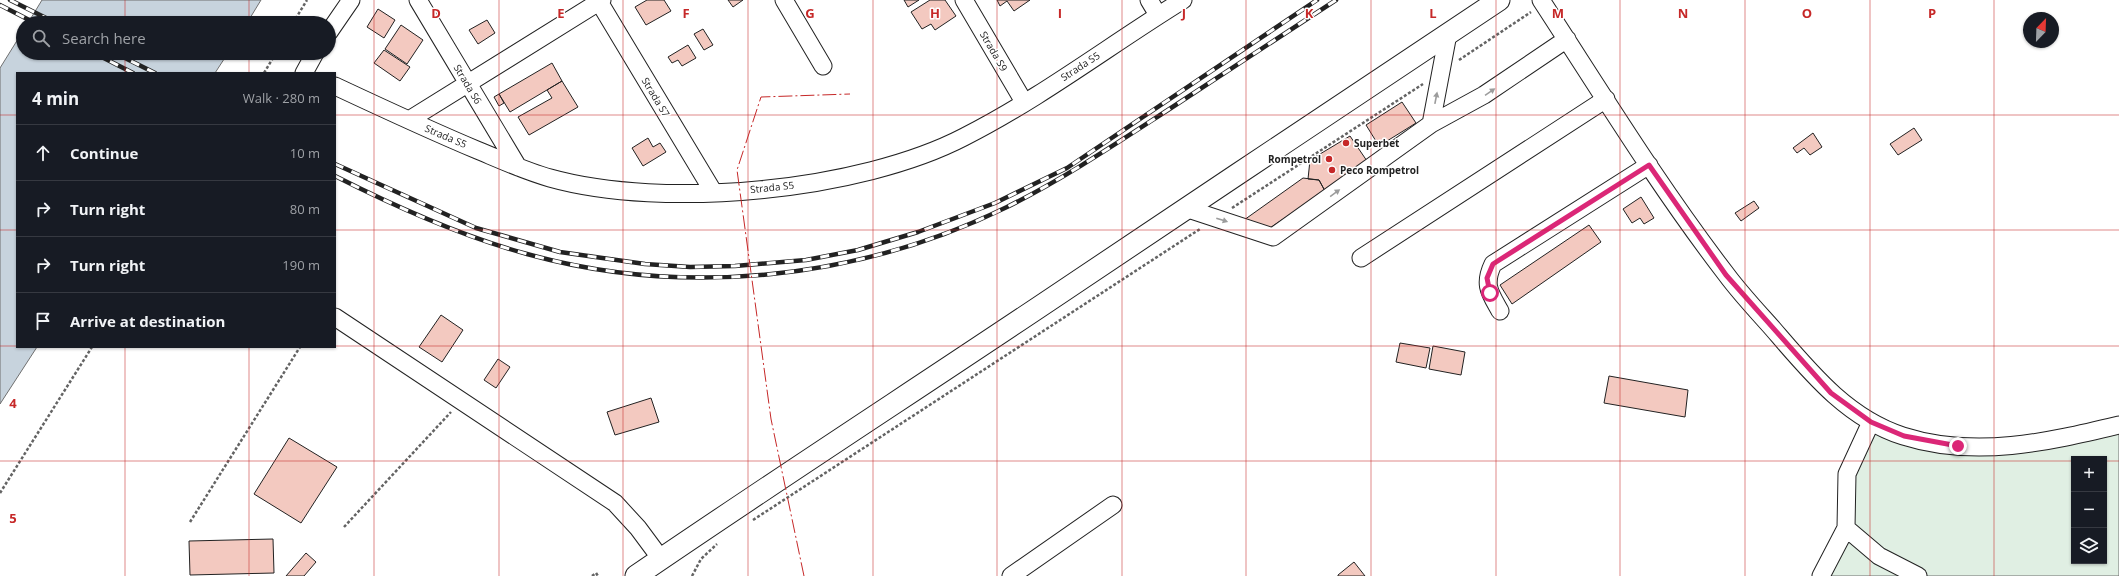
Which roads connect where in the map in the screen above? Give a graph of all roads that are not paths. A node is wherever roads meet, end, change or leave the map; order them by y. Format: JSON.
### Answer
{"nodes":[{"id":1,"x":351,"y":0,"type":"edge"},
{"id":2,"x":418,"y":0,"type":"edge"},
{"id":3,"x":784,"y":0,"type":"edge"},
{"id":4,"x":964,"y":0,"type":"edge"},
{"id":5,"x":1149,"y":0,"type":"edge"},
{"id":6,"x":1183,"y":0,"type":"edge"},
{"id":7,"x":1499,"y":0,"type":"edge"},
{"id":8,"x":600,"y":1,"type":"edge"},
{"id":9,"x":1542,"y":2,"type":"edge"},
{"id":10,"x":1158,"y":15,"type":"junction"},
{"id":11,"x":336,"y":22,"type":"edge"},
{"id":12,"x":1448,"y":34,"type":"junction"},
{"id":13,"x":1567,"y":39,"type":"junction"},
{"id":14,"x":312,"y":60,"type":"edge"},
{"id":15,"x":823,"y":66,"type":"dead end"},
{"id":16,"x":308,"y":72,"type":"edge"},
{"id":17,"x":468,"y":83,"type":"junction"},
{"id":18,"x":336,"y":86,"type":"edge"},
{"id":19,"x":1606,"y":99,"type":"junction"},
{"id":20,"x":1024,"y":102,"type":"junction"},
{"id":21,"x":409,"y":120,"type":"junction"},
{"id":22,"x":1431,"y":124,"type":"junction"},
{"id":23,"x":1649,"y":165,"type":"junction"},
{"id":24,"x":518,"y":167,"type":"junction"},
{"id":25,"x":714,"y":193,"type":"junction"},
{"id":26,"x":1185,"y":208,"type":"junction"},
{"id":27,"x":1361,"y":258,"type":"dead end"},
{"id":28,"x":1500,"y":311,"type":"dead end"},
{"id":29,"x":336,"y":318,"type":"edge"},
{"id":30,"x":1871,"y":422,"type":"junction"},
{"id":31,"x":2119,"y":425,"type":"edge"},
{"id":32,"x":1113,"y":505,"type":"dead end"},
{"id":33,"x":1846,"y":528,"type":"junction"},
{"id":34,"x":661,"y":558,"type":"junction"},
{"id":35,"x":641,"y":575,"type":"edge"},
{"id":36,"x":1011,"y":576,"type":"edge"},
{"id":37,"x":1821,"y":576,"type":"edge"},
{"id":38,"x":1918,"y":576,"type":"edge"}],
"edges":[{"from":1,"to":11,"type":"street"},
{"from":2,"to":17,"type":"street","name":"Strada S6"},
{"from":3,"to":15,"type":"street"},
{"from":4,"to":20,"type":"street","name":"Strada S9"},
{"from":5,"to":10,"type":"street"},
{"from":6,"to":10,"type":"street","name":"Strada S5"},
{"from":7,"to":12,"type":"main road"},
{"from":8,"to":17,"type":"street"},
{"from":8,"to":25,"type":"street","name":"Strada S7"},
{"from":9,"to":13,"type":"street"},
{"from":10,"to":20,"type":"street","name":"Strada S5"},
{"from":22,"to":12,"type":"street","one_way":true},
{"from":12,"to":26,"type":"main road"},
{"from":13,"to":19,"type":"street"},
{"from":22,"to":13,"type":"street","one_way":true},
{"from":14,"to":16,"type":"street"},
{"from":17,"to":21,"type":"street"},
{"from":17,"to":24,"type":"street","name":"Strada S6"},
{"from":18,"to":21,"type":"street","name":"Strada S5"},
{"from":19,"to":23,"type":"street"},
{"from":19,"to":27,"type":"street"},
{"from":20,"to":25,"type":"street","name":"Strada S5"},
{"from":21,"to":24,"type":"street","name":"Strada S5"},
{"from":26,"to":22,"type":"street","one_way":true},
{"from":23,"to":28,"type":"street"},
{"from":23,"to":30,"type":"street"},
{"from":24,"to":25,"type":"street","name":"Strada S5"},
{"from":26,"to":34,"type":"main road"},
{"from":29,"to":34,"type":"street"},
{"from":30,"to":31,"type":"street"},
{"from":30,"to":33,"type":"street"},
{"from":32,"to":36,"type":"street"},
{"from":33,"to":37,"type":"street"},
{"from":33,"to":38,"type":"street"},
{"from":34,"to":35,"type":"main road"}]}
